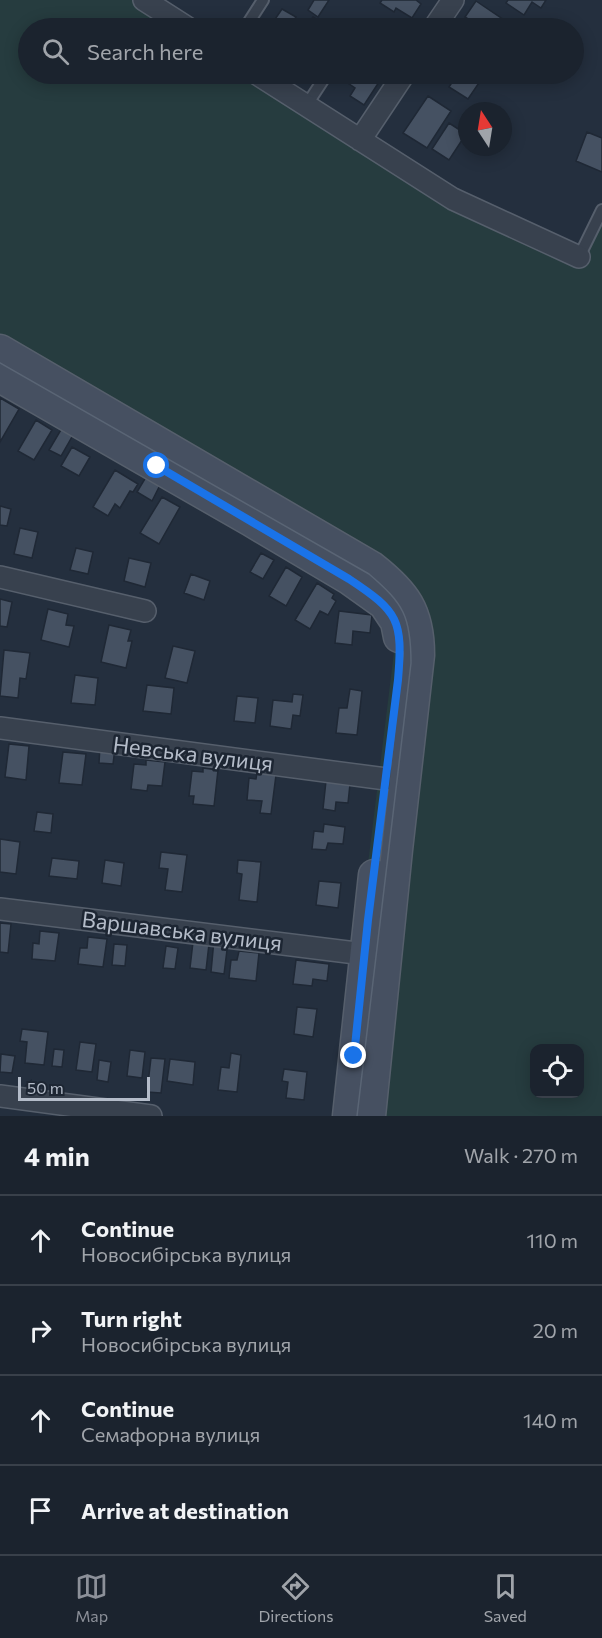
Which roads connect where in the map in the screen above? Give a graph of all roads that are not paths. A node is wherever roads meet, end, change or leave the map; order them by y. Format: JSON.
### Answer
{"nodes":[{"id":1,"x":263,"y":0,"type":"edge"},
{"id":2,"x":453,"y":0,"type":"edge"},
{"id":3,"x":146,"y":1,"type":"edge"},
{"id":4,"x":172,"y":18,"type":"edge"},
{"id":5,"x":251,"y":18,"type":"edge"},
{"id":6,"x":441,"y":18,"type":"edge"},
{"id":7,"x":272,"y":84,"type":"edge"},
{"id":8,"x":320,"y":84,"type":"edge"},
{"id":9,"x":397,"y":84,"type":"edge"},
{"id":10,"x":306,"y":106,"type":"junction"},
{"id":11,"x":360,"y":140,"type":"junction"},
{"id":12,"x":602,"y":210,"type":"edge"},
{"id":13,"x":579,"y":257,"type":"joint"},
{"id":14,"x":0,"y":350,"type":"edge"},
{"id":15,"x":0,"y":376,"type":"edge"},
{"id":16,"x":0,"y":577,"type":"edge"},
{"id":17,"x":145,"y":611,"type":"dead end"},
{"id":18,"x":407,"y":680,"type":"junction"},
{"id":19,"x":0,"y":728,"type":"edge"},
{"id":20,"x":386,"y":779,"type":"junction"},
{"id":21,"x":0,"y":909,"type":"edge"},
{"id":22,"x":364,"y":954,"type":"junction"},
{"id":23,"x":0,"y":1096,"type":"edge"},
{"id":24,"x":151,"y":1116,"type":"edge"},
{"id":25,"x":348,"y":1116,"type":"edge"},
{"id":26,"x":370,"y":1116,"type":"edge"}],
"edges":[{"from":1,"to":5,"type":"lane"},
{"from":2,"to":6,"type":"street"},
{"from":3,"to":4,"type":"street"},
{"from":7,"to":10,"type":"street"},
{"from":8,"to":10,"type":"lane"},
{"from":9,"to":11,"type":"street"},
{"from":10,"to":11,"type":"street"},
{"from":11,"to":13,"type":"street"},
{"from":12,"to":13,"type":"lane"},
{"from":14,"to":18,"type":"main road"},
{"from":15,"to":18,"type":"main road"},
{"from":16,"to":17,"type":"street"},
{"from":18,"to":20,"type":"main road"},
{"from":18,"to":26,"type":"main road"},
{"from":19,"to":20,"type":"street","name":"Невська вулиця"},
{"from":20,"to":22,"type":"main road"},
{"from":21,"to":22,"type":"street","name":"Варшавська вулиця"},
{"from":22,"to":25,"type":"main road"},
{"from":23,"to":24,"type":"street"}]}
